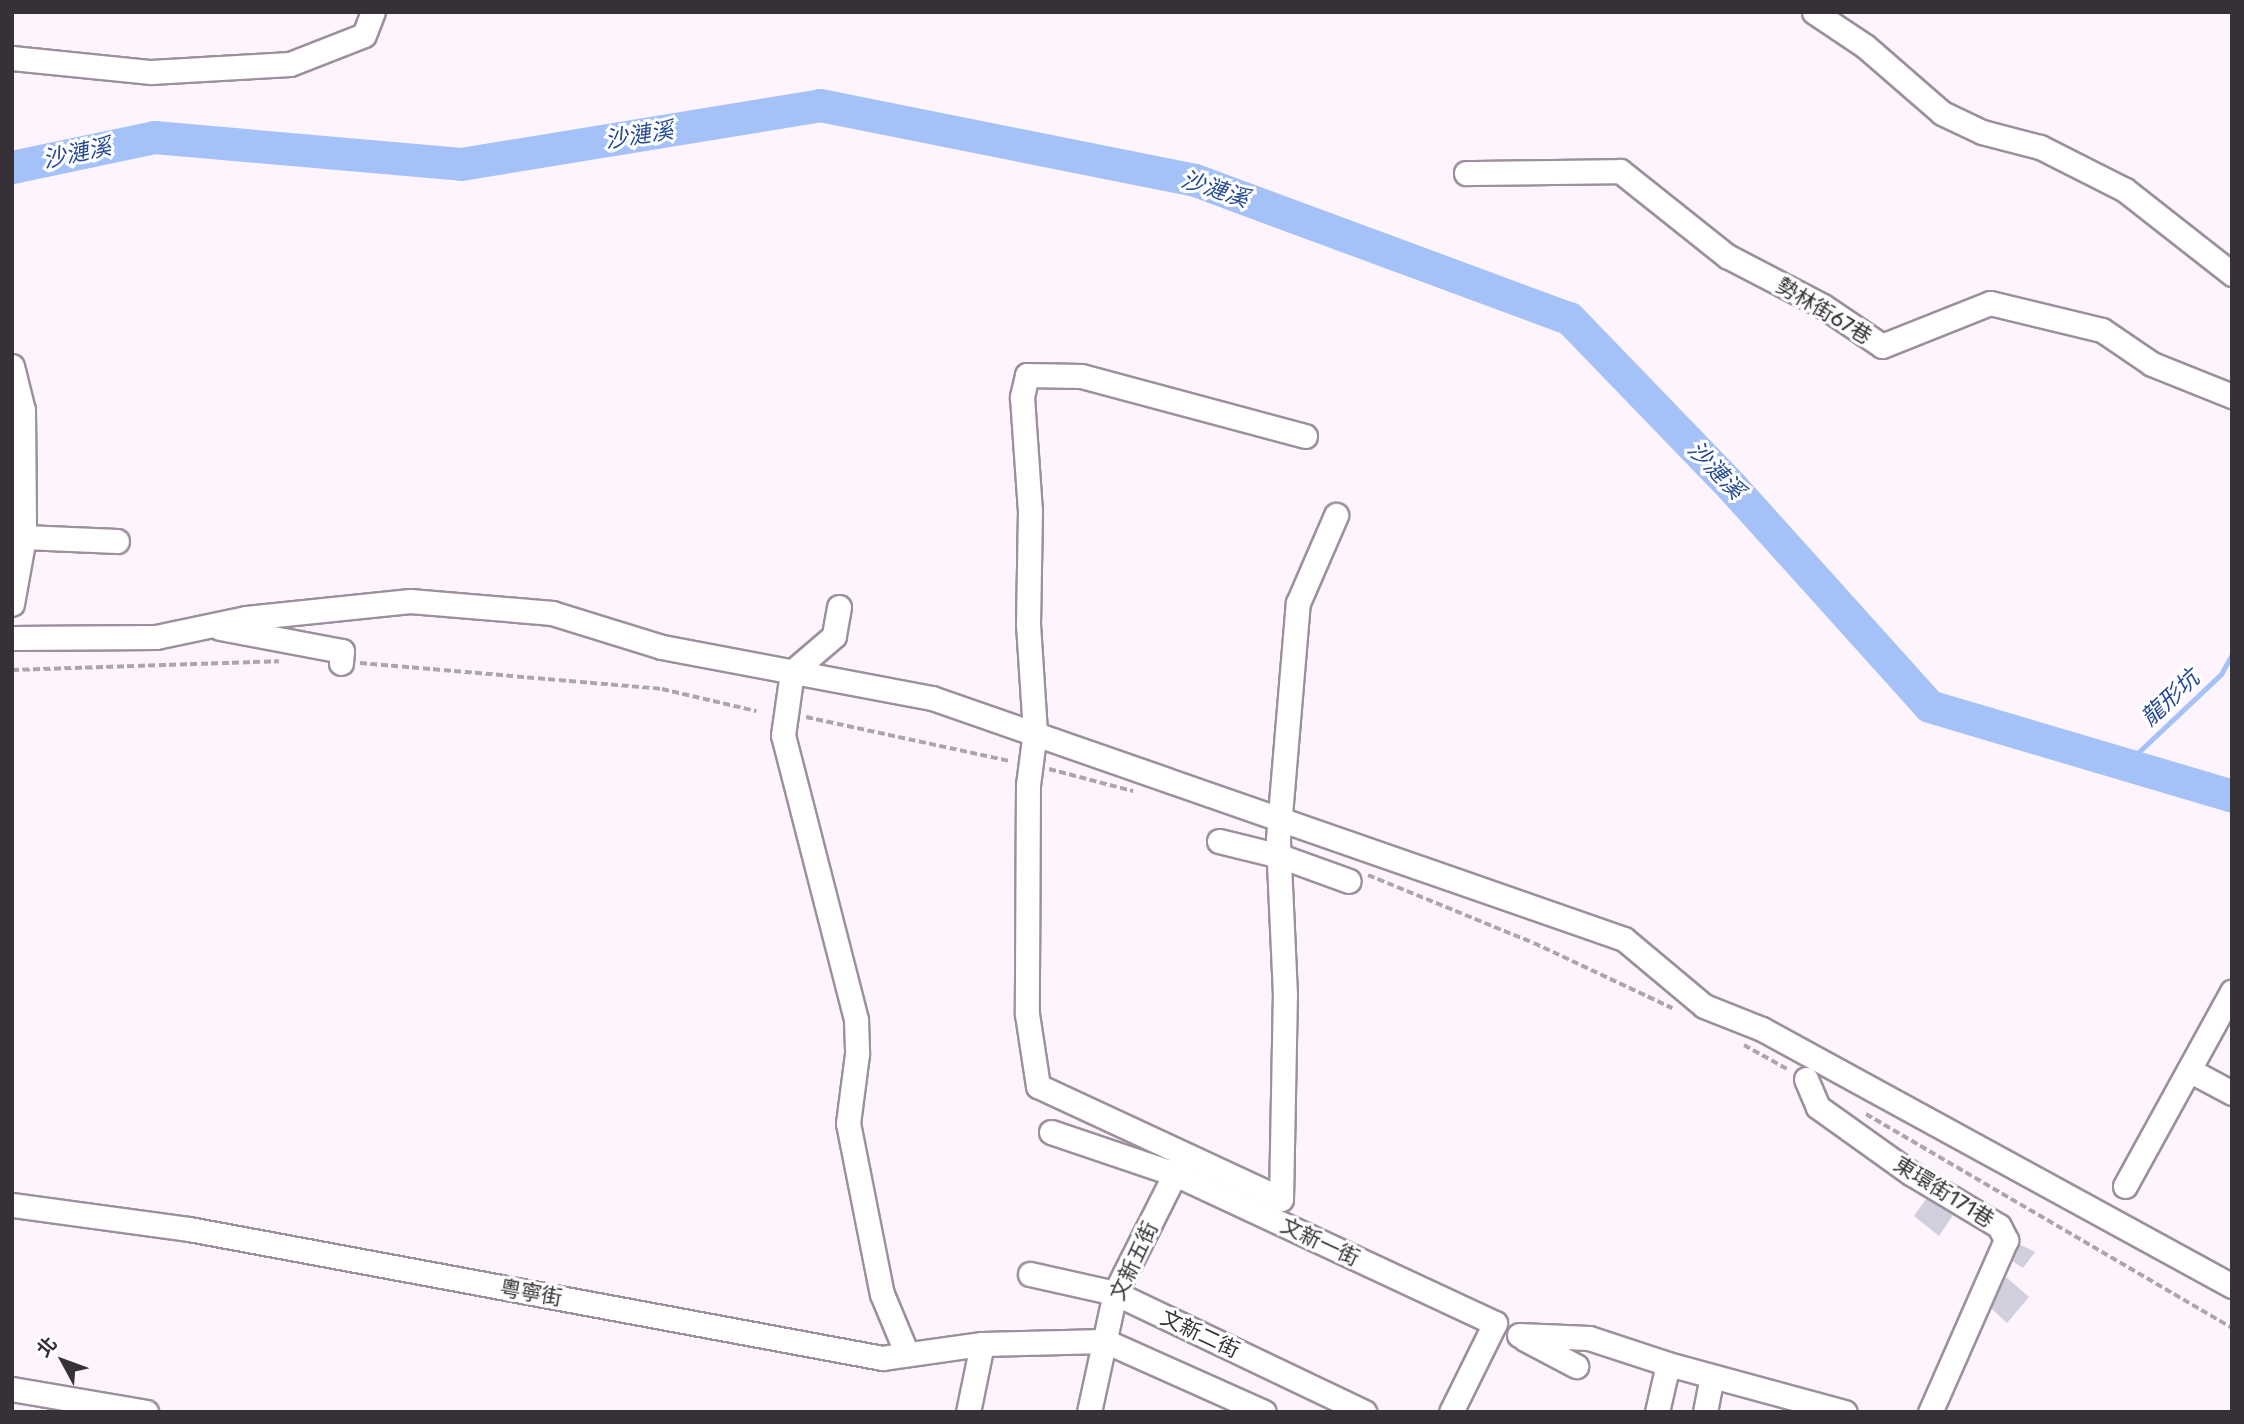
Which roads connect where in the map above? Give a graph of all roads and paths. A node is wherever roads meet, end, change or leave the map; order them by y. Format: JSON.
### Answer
{"nodes":[{"id":1,"x":373,"y":12,"type":"edge"},
{"id":2,"x":1814,"y":12,"type":"edge"},
{"id":3,"x":12,"y":58,"type":"edge"},
{"id":4,"x":1466,"y":173,"type":"dead end"},
{"id":5,"x":2232,"y":274,"type":"edge"},
{"id":6,"x":12,"y":366,"type":"edge"},
{"id":7,"x":2232,"y":396,"type":"edge"},
{"id":8,"x":1305,"y":436,"type":"dead end"},
{"id":9,"x":1336,"y":515,"type":"dead end"},
{"id":10,"x":24,"y":537,"type":"junction"},
{"id":11,"x":117,"y":541,"type":"dead end"},
{"id":12,"x":12,"y":604,"type":"edge"},
{"id":13,"x":839,"y":607,"type":"dead end"},
{"id":14,"x":217,"y":626,"type":"junction"},
{"id":15,"x":12,"y":638,"type":"edge"},
{"id":16,"x":289,"y":662,"type":"dead end"},
{"id":17,"x":341,"y":663,"type":"joint"},
{"id":18,"x":12,"y":670,"type":"edge"},
{"id":19,"x":792,"y":672,"type":"junction"},
{"id":20,"x":756,"y":711,"type":"dead end"},
{"id":21,"x":786,"y":713,"type":"junction"},
{"id":22,"x":1035,"y":731,"type":"junction"},
{"id":23,"x":1017,"y":762,"type":"dead end"},
{"id":24,"x":1044,"y":768,"type":"dead end"},
{"id":25,"x":1139,"y":793,"type":"dead end"},
{"id":26,"x":1280,"y":817,"type":"junction"},
{"id":27,"x":1219,"y":841,"type":"dead end"},
{"id":28,"x":1280,"y":856,"type":"junction"},
{"id":29,"x":1357,"y":877,"type":"joint"},
{"id":30,"x":2232,"y":991,"type":"edge"},
{"id":31,"x":1684,"y":1013,"type":"dead end"},
{"id":32,"x":1732,"y":1039,"type":"dead end"},
{"id":33,"x":2189,"y":1070,"type":"junction"},
{"id":34,"x":1805,"y":1079,"type":"joint"},
{"id":35,"x":2232,"y":1093,"type":"edge"},
{"id":36,"x":1854,"y":1107,"type":"dead end"},
{"id":37,"x":1051,"y":1132,"type":"dead end"},
{"id":38,"x":1180,"y":1165,"type":"junction"},
{"id":39,"x":2125,"y":1186,"type":"dead end"},
{"id":40,"x":12,"y":1205,"type":"edge"},
{"id":41,"x":1030,"y":1274,"type":"dead end"},
{"id":42,"x":2232,"y":1286,"type":"edge"},
{"id":43,"x":1115,"y":1293,"type":"junction"},
{"id":44,"x":1495,"y":1323,"type":"junction"},
{"id":45,"x":2232,"y":1328,"type":"edge"},
{"id":46,"x":1519,"y":1335,"type":"junction"},
{"id":47,"x":1105,"y":1341,"type":"junction"},
{"id":48,"x":982,"y":1344,"type":"junction"},
{"id":49,"x":907,"y":1354,"type":"junction"},
{"id":50,"x":1668,"y":1364,"type":"junction"},
{"id":51,"x":1576,"y":1366,"type":"dead end"},
{"id":52,"x":1712,"y":1377,"type":"junction"},
{"id":53,"x":12,"y":1389,"type":"edge"},
{"id":54,"x":64,"y":1405,"type":"edge"},
{"id":55,"x":146,"y":1412,"type":"edge"},
{"id":56,"x":968,"y":1412,"type":"edge"},
{"id":57,"x":1089,"y":1412,"type":"edge"},
{"id":58,"x":1264,"y":1412,"type":"edge"},
{"id":59,"x":1364,"y":1412,"type":"edge"},
{"id":60,"x":1451,"y":1412,"type":"edge"},
{"id":61,"x":1657,"y":1412,"type":"edge"},
{"id":62,"x":1705,"y":1412,"type":"edge"},
{"id":63,"x":1845,"y":1412,"type":"edge"},
{"id":64,"x":1930,"y":1412,"type":"edge"}],
"edges":[{"from":1,"to":3,"type":"street"},
{"from":2,"to":5,"type":"street"},
{"from":4,"to":7,"type":"street","name":"勢林街67巷"},
{"from":6,"to":10,"type":"street"},
{"from":8,"to":22,"type":"street"},
{"from":9,"to":26,"type":"street"},
{"from":10,"to":11,"type":"street"},
{"from":10,"to":12,"type":"street"},
{"from":13,"to":19,"type":"street"},
{"from":14,"to":15,"type":"street"},
{"from":14,"to":17,"type":"street"},
{"from":14,"to":19,"type":"street"},
{"from":16,"to":18,"type":"path"},
{"from":17,"to":20,"type":"path"},
{"from":19,"to":21,"type":"street"},
{"from":19,"to":22,"type":"street"},
{"from":21,"to":23,"type":"path"},
{"from":21,"to":49,"type":"street"},
{"from":22,"to":26,"type":"street"},
{"from":22,"to":38,"type":"street"},
{"from":24,"to":25,"type":"path"},
{"from":26,"to":28,"type":"street"},
{"from":26,"to":42,"type":"street"},
{"from":27,"to":28,"type":"street"},
{"from":28,"to":29,"type":"street"},
{"from":28,"to":38,"type":"street"},
{"from":29,"to":31,"type":"path"},
{"from":30,"to":33,"type":"street"},
{"from":32,"to":34,"type":"path"},
{"from":33,"to":35,"type":"street"},
{"from":33,"to":39,"type":"street"},
{"from":34,"to":64,"type":"street","name":"東環街171巷"},
{"from":36,"to":45,"type":"path"},
{"from":37,"to":38,"type":"street","name":"文新一街"},
{"from":38,"to":43,"type":"street","name":"文新五街"},
{"from":38,"to":44,"type":"street","name":"文新一街"},
{"from":40,"to":49,"type":"street","name":"粵寧街"},
{"from":41,"to":43,"type":"street","name":"文新二街"},
{"from":43,"to":47,"type":"street","name":"文新五街"},
{"from":43,"to":59,"type":"street","name":"文新二街"},
{"from":44,"to":46,"type":"street","name":"文新一街"},
{"from":44,"to":60,"type":"street"},
{"from":46,"to":50,"type":"street"},
{"from":46,"to":51,"type":"street","name":"文新一街"},
{"from":47,"to":48,"type":"street"},
{"from":47,"to":57,"type":"street","name":"文新五街"},
{"from":47,"to":58,"type":"street"},
{"from":48,"to":49,"type":"street","name":"粵寧街"},
{"from":48,"to":56,"type":"street"},
{"from":50,"to":52,"type":"street"},
{"from":50,"to":61,"type":"street"},
{"from":52,"to":62,"type":"street"},
{"from":52,"to":63,"type":"street"},
{"from":53,"to":54,"type":"street"},
{"from":54,"to":55,"type":"street"}]}
